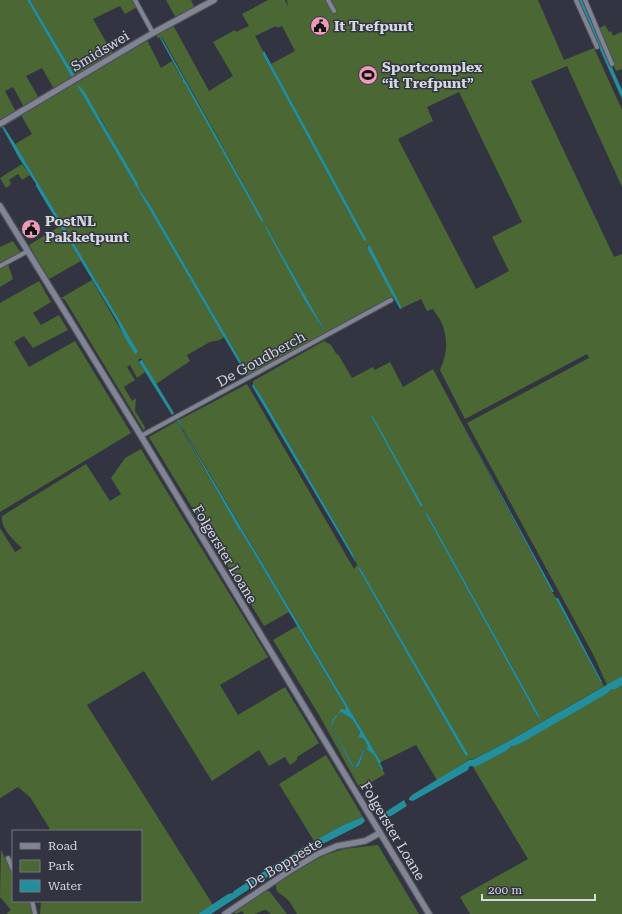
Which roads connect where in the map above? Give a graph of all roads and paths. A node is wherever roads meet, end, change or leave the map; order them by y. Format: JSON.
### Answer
{"nodes":[{"id":1,"x":135,"y":0,"type":"edge"},
{"id":2,"x":214,"y":0,"type":"edge"},
{"id":3,"x":328,"y":0,"type":"edge"},
{"id":4,"x":576,"y":0,"type":"edge"},
{"id":5,"x":585,"y":0,"type":"edge"},
{"id":6,"x":334,"y":11,"type":"dead end"},
{"id":7,"x":153,"y":33,"type":"junction"},
{"id":8,"x":597,"y":47,"type":"dead end"},
{"id":9,"x":612,"y":64,"type":"dead end"},
{"id":10,"x":0,"y":124,"type":"edge"},
{"id":11,"x":0,"y":206,"type":"edge"},
{"id":12,"x":28,"y":251,"type":"junction"},
{"id":13,"x":0,"y":266,"type":"edge"},
{"id":14,"x":391,"y":300,"type":"dead end"},
{"id":15,"x":140,"y":436,"type":"junction"},
{"id":16,"x":380,"y":833,"type":"junction"},
{"id":17,"x":8,"y":858,"type":"dead end"},
{"id":18,"x":12,"y":868,"type":"edge"},
{"id":19,"x":32,"y":902,"type":"edge"},
{"id":20,"x":34,"y":914,"type":"edge"},
{"id":21,"x":225,"y":914,"type":"edge"},
{"id":22,"x":429,"y":914,"type":"edge"}],
"edges":[{"from":1,"to":7,"type":"street"},
{"from":2,"to":7,"type":"main road","name":"Smidswei"},
{"from":3,"to":6,"type":"street"},
{"from":4,"to":8,"type":"street"},
{"from":5,"to":9,"type":"street"},
{"from":7,"to":10,"type":"main road","name":"Smidswei"},
{"from":11,"to":12,"type":"main road","name":"Folgerster Loane"},
{"from":12,"to":13,"type":"street"},
{"from":12,"to":15,"type":"main road","name":"Folgerster Loane"},
{"from":14,"to":15,"type":"street","name":"De Goudberch"},
{"from":15,"to":16,"type":"main road","name":"Folgerster Loane"},
{"from":16,"to":21,"type":"main road","name":"De Boppeste"},
{"from":16,"to":22,"type":"main road","name":"Folgerster Loane"},
{"from":17,"to":18,"type":"street"},
{"from":19,"to":20,"type":"street"}]}
